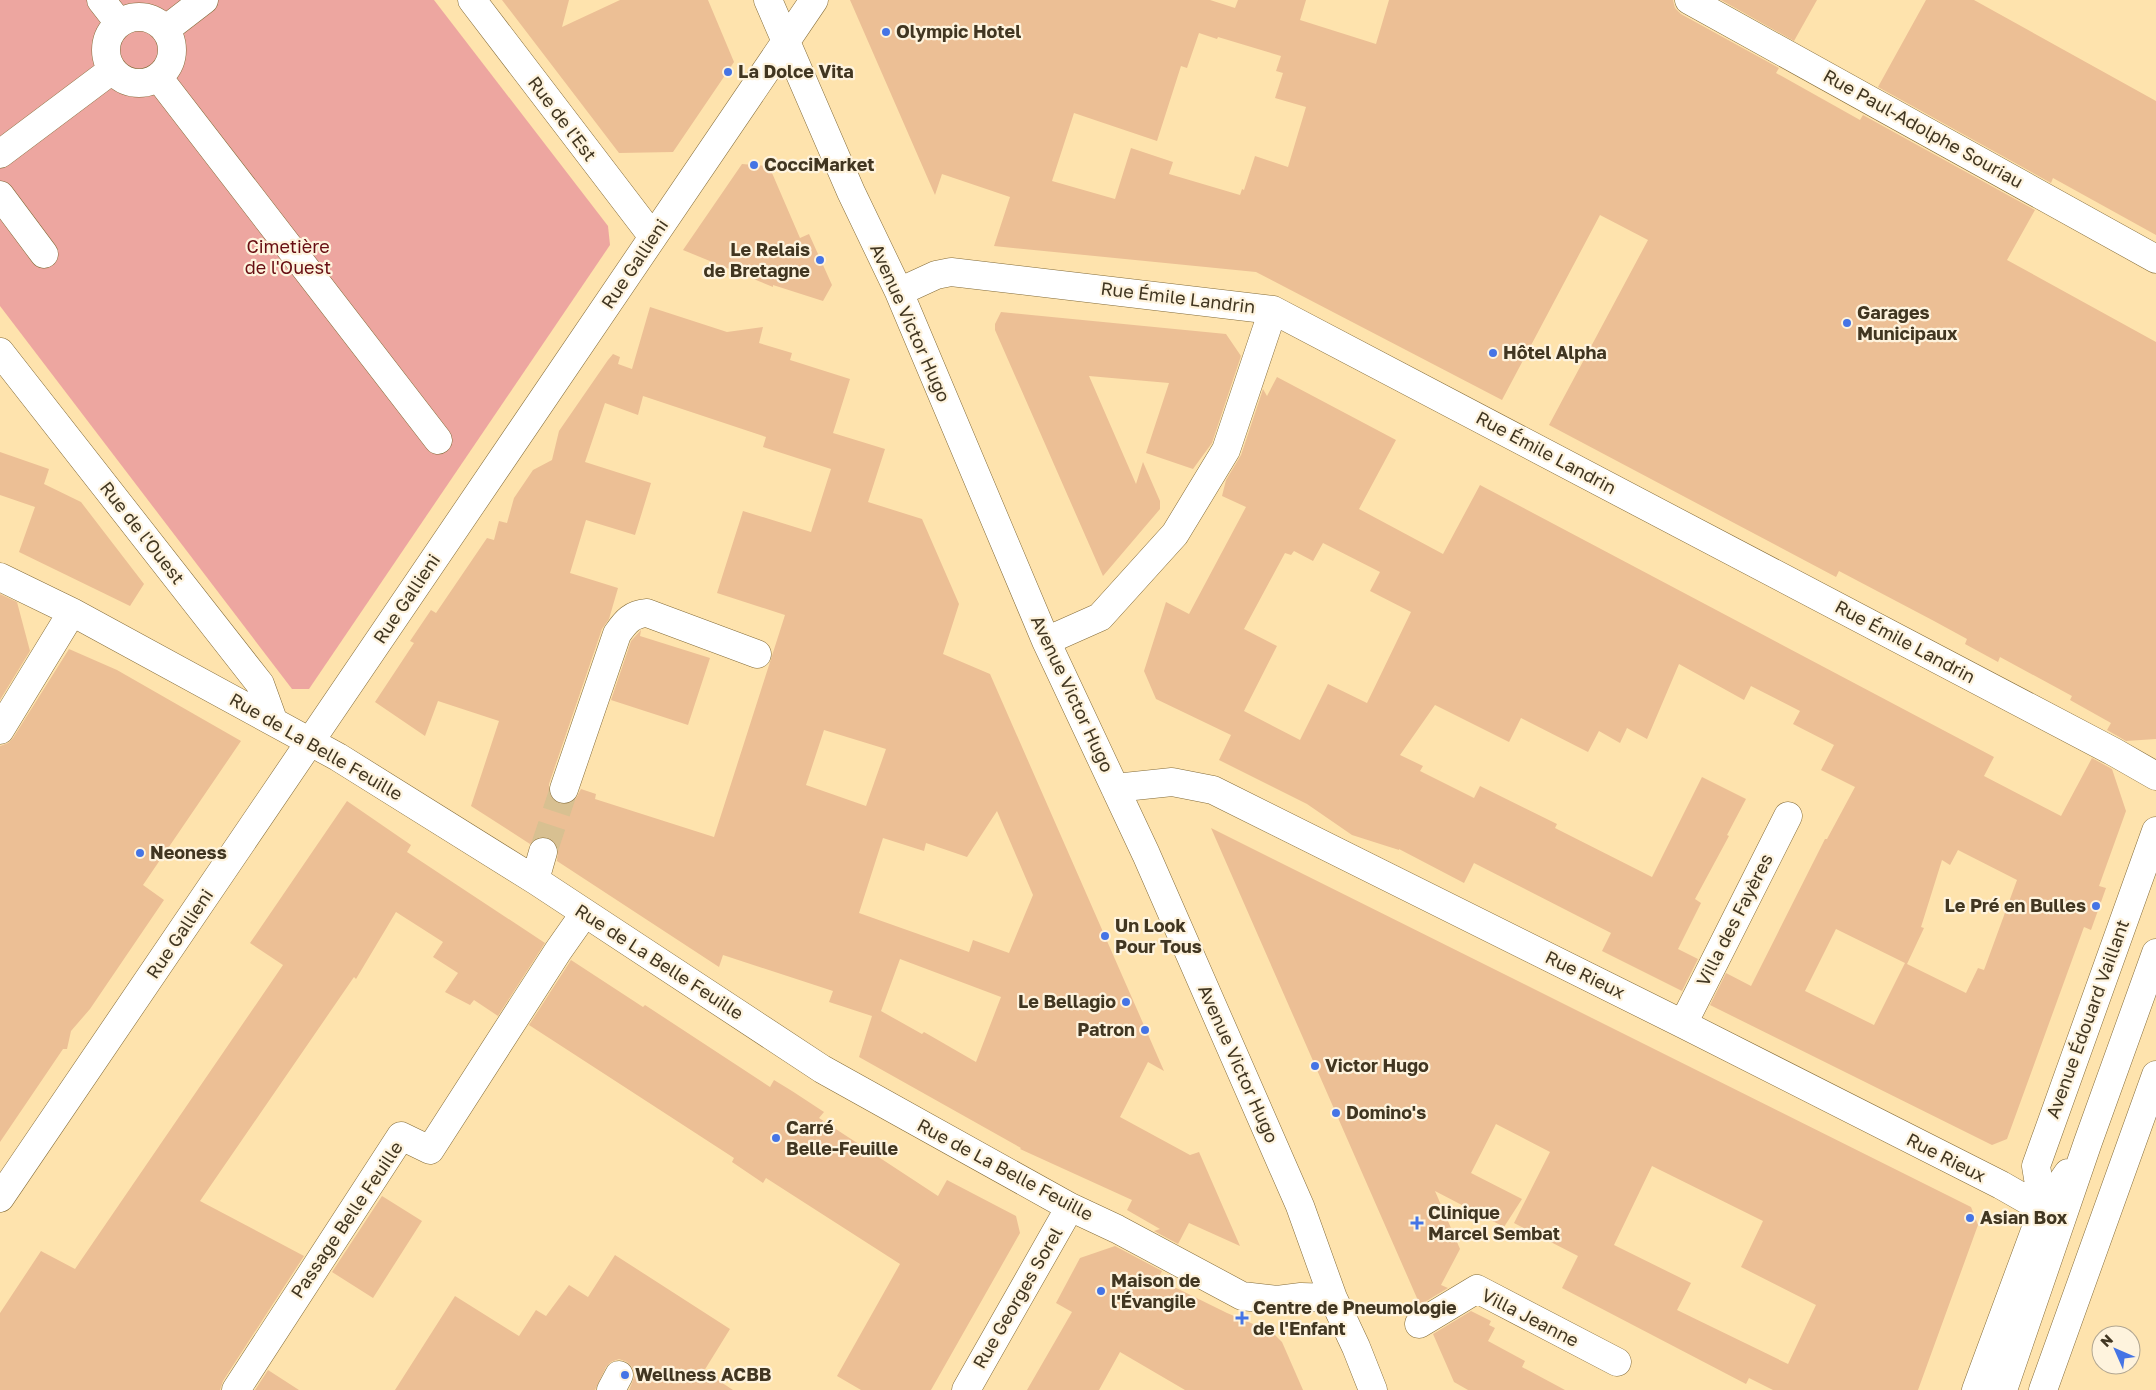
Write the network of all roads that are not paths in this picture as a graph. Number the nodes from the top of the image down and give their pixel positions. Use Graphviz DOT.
graph roads {
  1 [pos="102,0"];
  2 [pos="204,0"];
  3 [pos="472,0"];
  4 [pos="768,0"];
  5 [pos="814,0"];
  6 [pos="1689,0"];
  7 [pos="119,23"];
  8 [pos="165,30"];
  9 [pos="786,42"];
  10 [pos="112,70"];
  11 [pos="158,77"];
  12 [pos="0,154"];
  13 [pos="0,195"];
  14 [pos="653,237"];
  15 [pos="44,254"];
  16 [pos="2156,259"];
  17 [pos="899,292"];
  18 [pos="1273,310"];
  19 [pos="0,352"];
  20 [pos="438,440"];
  21 [pos="0,576"];
  22 [pos="65,609"];
  23 [pos="1046,640"];
  24 [pos="757,654"];
  25 [pos="0,700"];
  26 [pos="273,720"];
  27 [pos="0,730"];
  28 [pos="309,743"];
  29 [pos="2156,776"];
  30 [pos="1115,788"];
  31 [pos="564,789"];
  32 [pos="1788,816"];
  33 [pos="2156,831"];
  34 [pos="543,852"];
  35 [pos="535,880"];
  36 [pos="584,914"];
  37 [pos="2156,953"];
  38 [pos="1683,1024"];
  39 [pos="2156,1075"];
  40 [pos="2148,1112"];
  41 [pos="2088,1142"];
  42 [pos="0,1198"];
  43 [pos="1070,1206"];
  44 [pos="2043,1210"];
  45 [pos="1333,1298"];
  46 [pos="1419,1324"];
  47 [pos="1617,1362"];
  48 [pos="236,1390"];
  49 [pos="966,1390"];
  50 [pos="1373,1390"];
  51 [pos="1976,1390"];
  52 [pos="2003,1390"];
  53 [pos="2043,1390"];
  1 -- 7 [label="street"];
  2 -- 8 [label="street"];
  3 -- 14 [label="street, Rue de l'Est"];
  4 -- 9 [label="street, Avenue Victor Hugo"];
  5 -- 9 [label="street, Rue Gallieni"];
  6 -- 16 [label="street, Rue Paul-Adolphe Souriau"];
  7 -- 8 [label="street"];
  7 -- 10 [label="street"];
  8 -- 11 [label="street"];
  9 -- 14 [label="street, Rue Gallieni"];
  9 -- 17 [label="street, Avenue Victor Hugo"];
  10 -- 11 [label="street"];
  10 -- 12 [label="street"];
  11 -- 20 [label="street"];
  13 -- 15 [label="street"];
  14 -- 28 [label="street, Rue Gallieni"];
  17 -- 18 [label="street, Rue Émile Landrin"];
  17 -- 23 [label="street, Avenue Victor Hugo"];
  18 -- 23 [label="street"];
  18 -- 29 [label="street, Rue Émile Landrin"];
  19 -- 26 [label="street, Rue de l'Ouest"];
  21 -- 22 [label="street, Rue de La Belle Feuille"];
  22 -- 25 [label="street"];
  22 -- 26 [label="street, Rue de La Belle Feuille"];
  22 -- 27 [label="street"];
  23 -- 30 [label="street, Avenue Victor Hugo"];
  24 -- 31 [label="street"];
  26 -- 28 [label="street, Rue de La Belle Feuille"];
  28 -- 35 [label="street, Rue de La Belle Feuille"];
  28 -- 42 [label="street, Rue Gallieni"];
  30 -- 38 [label="street, Rue Rieux"];
  30 -- 45 [label="street, Avenue Victor Hugo"];
  32 -- 38 [label="street, Villa des Fayères"];
  33 -- 44 [label="street, Avenue Édouard Vaillant"];
  34 -- 35 [label="street"];
  35 -- 36 [label="street, Rue de La Belle Feuille"];
  36 -- 43 [label="street, Rue de La Belle Feuille"];
  36 -- 48 [label="street, Passage Belle Feuille"];
  37 -- 41 [label="street, Avenue Édouard Vaillant"];
  38 -- 44 [label="street, Rue Rieux"];
  39 -- 40 [label="street"];
  40 -- 53 [label="street"];
  41 -- 44 [label="street, Avenue Édouard Vaillant"];
  41 -- 52 [label="street, Avenue Édouard Vaillant"];
  43 -- 45 [label="street, Rue de La Belle Feuille"];
  43 -- 49 [label="street, Rue Georges Sorel"];
  44 -- 51 [label="street, Avenue Édouard Vaillant"];
  45 -- 50 [label="street, Avenue Victor Hugo"];
  46 -- 47 [label="street, Villa Jeanne"];
}
